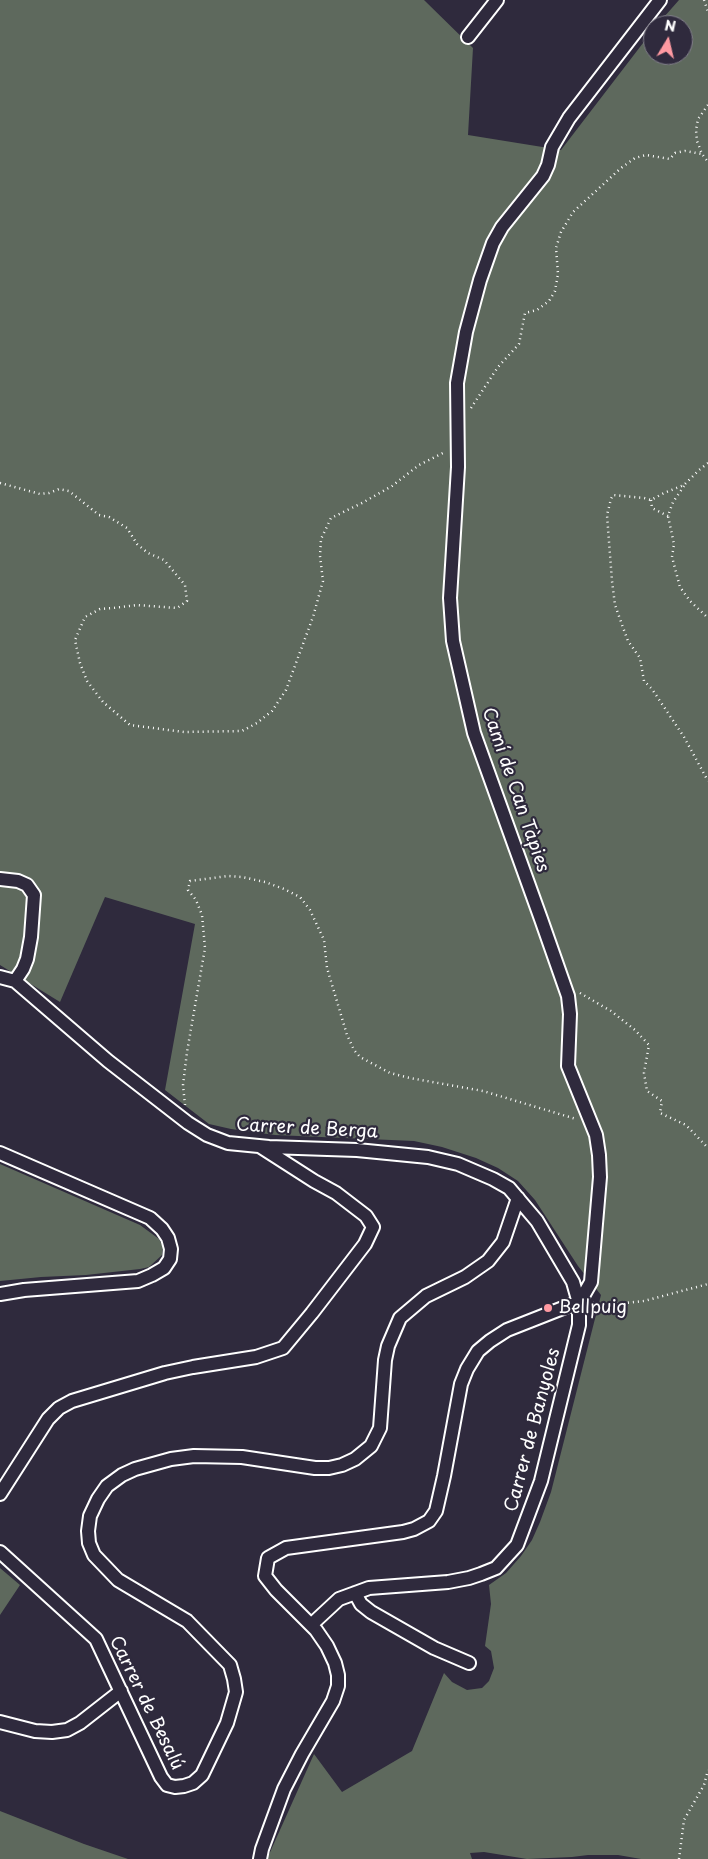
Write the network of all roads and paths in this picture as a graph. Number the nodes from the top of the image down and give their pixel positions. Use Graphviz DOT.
graph roads {
  1 [pos="497,0"];
  2 [pos="660,0"];
  3 [pos="704,0"];
  4 [pos="708,12"];
  5 [pos="468,37"];
  6 [pos="708,104"];
  7 [pos="702,154"];
  8 [pos="708,162"];
  9 [pos="471,408"];
  10 [pos="458,447"];
  11 [pos="708,463"];
  12 [pos="0,483"];
  13 [pos="684,485"];
  14 [pos="651,500"];
  15 [pos="668,516"];
  16 [pos="708,618"];
  17 [pos="708,781"];
  18 [pos="0,878"];
  19 [pos="0,977"];
  20 [pos="15,981"];
  21 [pos="565,987"];
  22 [pos="188,1123"];
  23 [pos="592,1124"];
  24 [pos="260,1146"];
  25 [pos="708,1148"];
  26 [pos="0,1153"];
  27 [pos="518,1198"];
  28 [pos="708,1284"];
  29 [pos="0,1294"];
  30 [pos="579,1303"];
  31 [pos="0,1494"];
  32 [pos="0,1552"];
  33 [pos="355,1593"];
  34 [pos="311,1625"];
  35 [pos="469,1663"];
  36 [pos="121,1691"];
  37 [pos="0,1722"];
  38 [pos="708,1770"];
  39 [pos="260,1859"];
  40 [pos="679,1859"];
  1 -- 5 [label="street"];
  2 -- 10 [label="street, Camí de Can Tàpies"];
  3 -- 4 [label="path"];
  6 -- 7 [label="path"];
  7 -- 8 [label="path"];
  7 -- 9 [label="path"];
  10 -- 12 [label="path"];
  10 -- 21 [label="street, Camí de Can Tàpies"];
  11 -- 13 [label="path"];
  13 -- 14 [label="path"];
  13 -- 15 [label="path"];
  14 -- 15 [label="path"];
  14 -- 17 [label="path"];
  15 -- 16 [label="path"];
  18 -- 20 [label="street"];
  19 -- 20 [label="street"];
  20 -- 22 [label="street, Carrer de Berga"];
  21 -- 23 [label="street, Camí de Can Tàpies"];
  21 -- 25 [label="path"];
  22 -- 23 [label="path"];
  22 -- 24 [label="street, Carrer de Berga"];
  23 -- 30 [label="street, Camí de Can Tàpies"];
  24 -- 27 [label="street, Carrer de Berga"];
  24 -- 31 [label="street"];
  26 -- 29 [label="street"];
  27 -- 30 [label="street, Carrer de Berga"];
  27 -- 36 [label="street, Carrer de Besalú"];
  28 -- 30 [label="path"];
  30 -- 33 [label="street, Carrer de Banyoles"];
  30 -- 34 [label="street"];
  32 -- 36 [label="street, Carrer de Besalú"];
  33 -- 34 [label="street, Carrer de Banyoles"];
  33 -- 35 [label="street"];
  34 -- 39 [label="street"];
  36 -- 37 [label="street"];
  38 -- 40 [label="path"];
}
